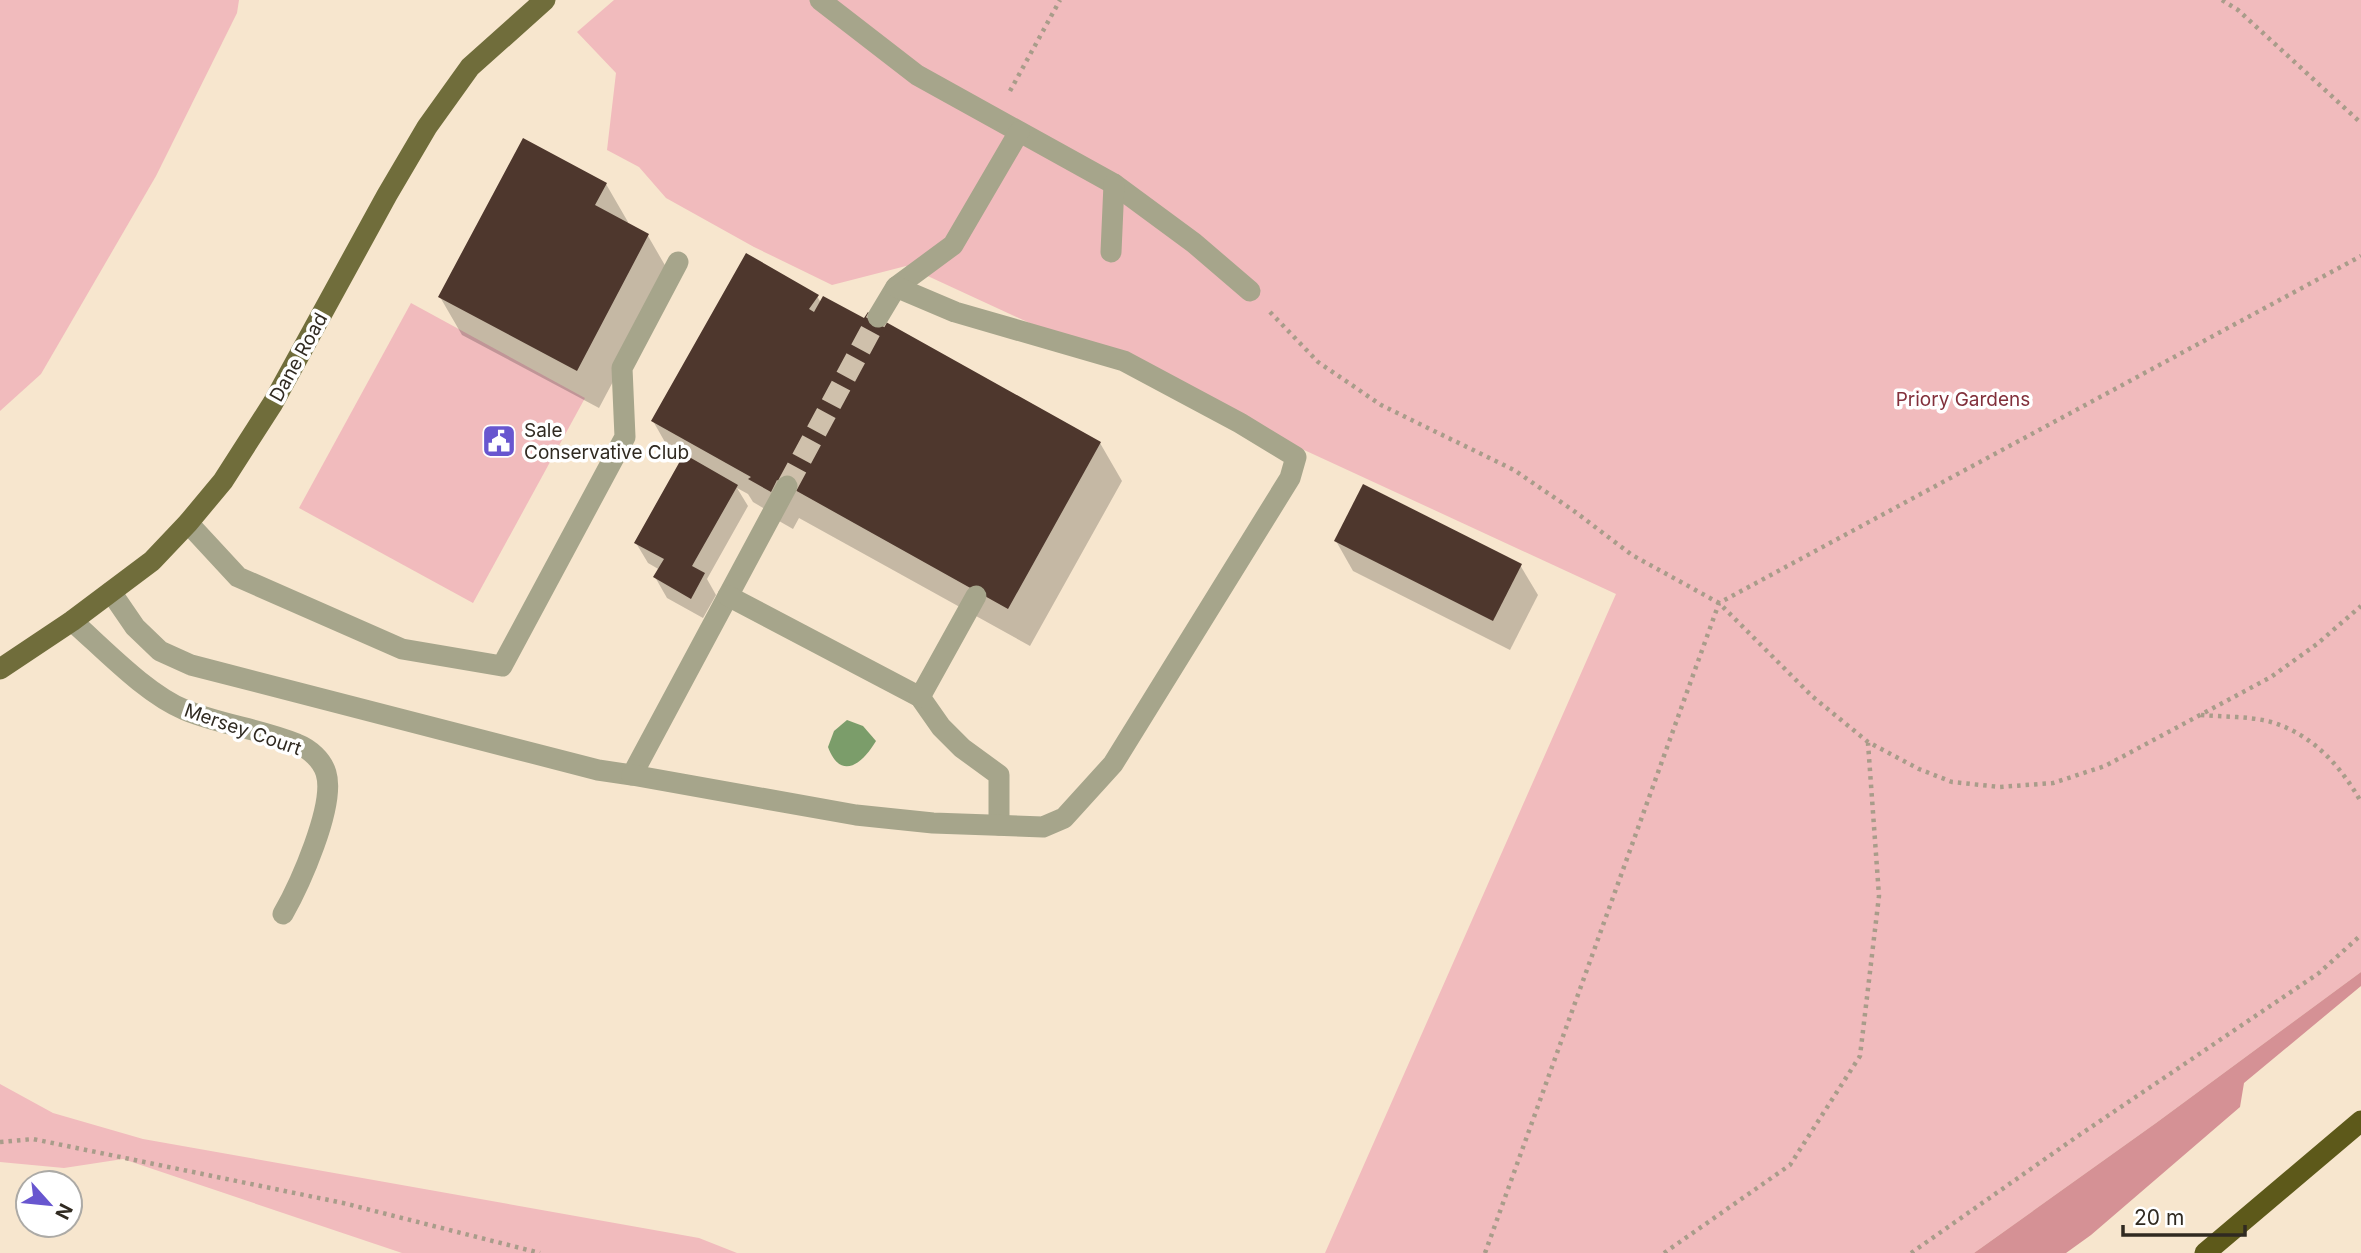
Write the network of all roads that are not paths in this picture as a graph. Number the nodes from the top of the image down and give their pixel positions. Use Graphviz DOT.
graph roads {
  1 [pos="545,0"];
  2 [pos="820,0"];
  3 [pos="1019,132"];
  4 [pos="1114,184"];
  5 [pos="1111,252"];
  6 [pos="678,262"];
  7 [pos="896,287"];
  8 [pos="1250,291"];
  9 [pos="878,317"];
  10 [pos="787,486"];
  11 [pos="188,523"];
  12 [pos="111,592"];
  13 [pos="728,596"];
  14 [pos="976,596"];
  15 [pos="72,621"];
  16 [pos="0,669"];
  17 [pos="920,697"];
  18 [pos="632,775"];
  19 [pos="999,825"];
  20 [pos="283,914"];
  21 [pos="2361,1121"];
  22 [pos="2205,1253"];
  1 -- 11 [label="main road, Dane Road"];
  2 -- 3 [label="lane"];
  3 -- 4 [label="lane"];
  3 -- 7 [label="lane"];
  4 -- 5 [label="lane"];
  4 -- 8 [label="lane"];
  6 -- 11 [label="lane"];
  7 -- 9 [label="lane"];
  7 -- 19 [label="lane"];
  10 -- 13 [label="lane"];
  11 -- 12 [label="main road, Dane Road"];
  12 -- 15 [label="main road, Dane Road"];
  12 -- 18 [label="lane"];
  13 -- 17 [label="lane"];
  13 -- 18 [label="lane"];
  14 -- 17 [label="lane"];
  15 -- 16 [label="main road, Dane Road"];
  15 -- 20 [label="lane, Mersey Court"];
  17 -- 19 [label="lane"];
  18 -- 19 [label="lane"];
  21 -- 22 [label="highway"];
}
